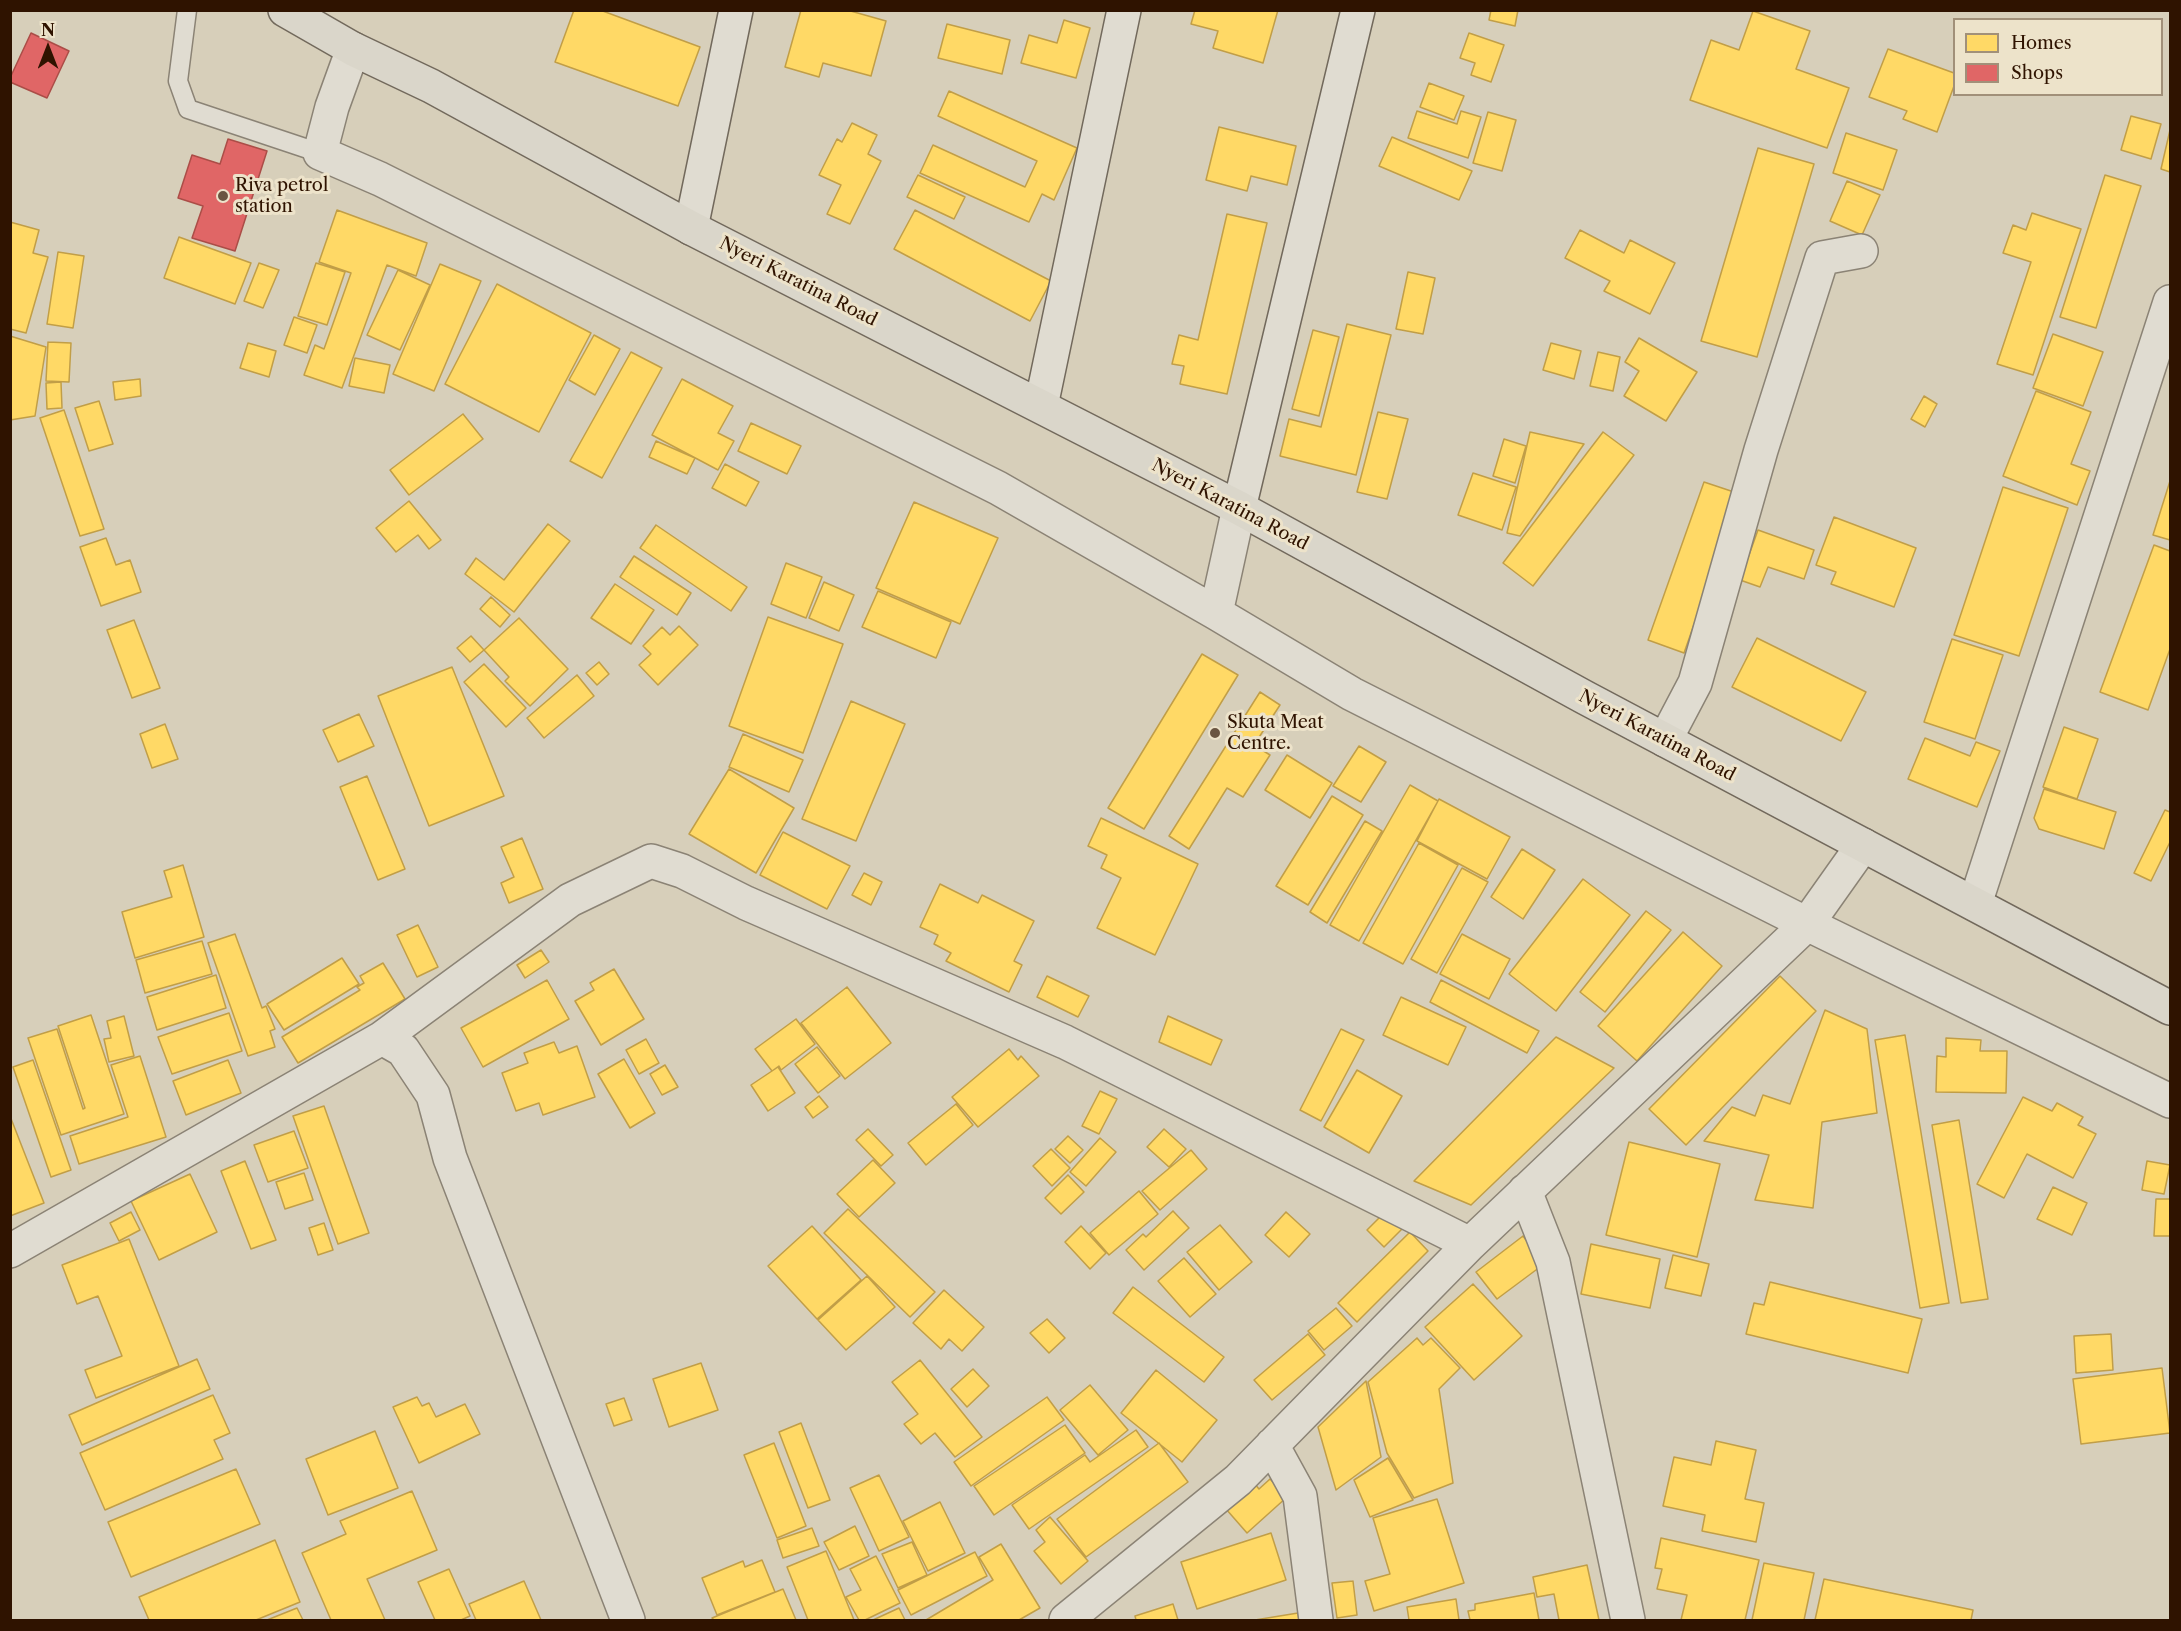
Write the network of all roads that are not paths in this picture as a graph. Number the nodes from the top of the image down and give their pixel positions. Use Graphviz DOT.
graph roads {
  1 [pos="187,10"];
  2 [pos="285,10"];
  3 [pos="736,10"];
  4 [pos="1124,10"];
  5 [pos="1358,10"];
  6 [pos="353,49"];
  7 [pos="320,153"];
  8 [pos="691,228"];
  9 [pos="1861,251"];
  10 [pos="2170,302"];
  11 [pos="1041,406"];
  12 [pos="1239,508"];
  13 [pos="1216,613"];
  14 [pos="1665,740"];
  15 [pos="1863,845"];
  16 [pos="1975,904"];
  17 [pos="1807,924"];
  18 [pos="2170,1008"];
  19 [pos="382,1038"];
  20 [pos="2170,1101"];
  21 [pos="1525,1191"];
  22 [pos="1470,1244"];
  23 [pos="10,1251"];
  24 [pos="1272,1445"];
  25 [pos="628,1620"];
  26 [pos="1066,1620"];
  27 [pos="1316,1620"];
  28 [pos="1628,1620"];
  1 -- 7 [label="lane"];
  2 -- 6 [label="highway, Nyeri Karatina Road"];
  3 -- 8 [label="street"];
  4 -- 11 [label="street"];
  5 -- 12 [label="street"];
  6 -- 7 [label="street"];
  6 -- 8 [label="highway, Nyeri Karatina Road"];
  7 -- 13 [label="street"];
  8 -- 11 [label="highway, Nyeri Karatina Road"];
  9 -- 14 [label="street"];
  10 -- 16 [label="street"];
  11 -- 12 [label="highway, Nyeri Karatina Road"];
  12 -- 13 [label="street"];
  12 -- 14 [label="highway, Nyeri Karatina Road"];
  13 -- 17 [label="street"];
  14 -- 15 [label="highway, Nyeri Karatina Road"];
  15 -- 16 [label="highway, Nyeri Karatina Road"];
  15 -- 17 [label="street"];
  16 -- 18 [label="highway, Nyeri Karatina Road"];
  17 -- 20 [label="street"];
  17 -- 21 [label="street"];
  19 -- 22 [label="street"];
  19 -- 23 [label="street"];
  19 -- 25 [label="street"];
  21 -- 22 [label="street"];
  21 -- 28 [label="street"];
  22 -- 24 [label="street"];
  24 -- 26 [label="street"];
  24 -- 27 [label="street"];
}
